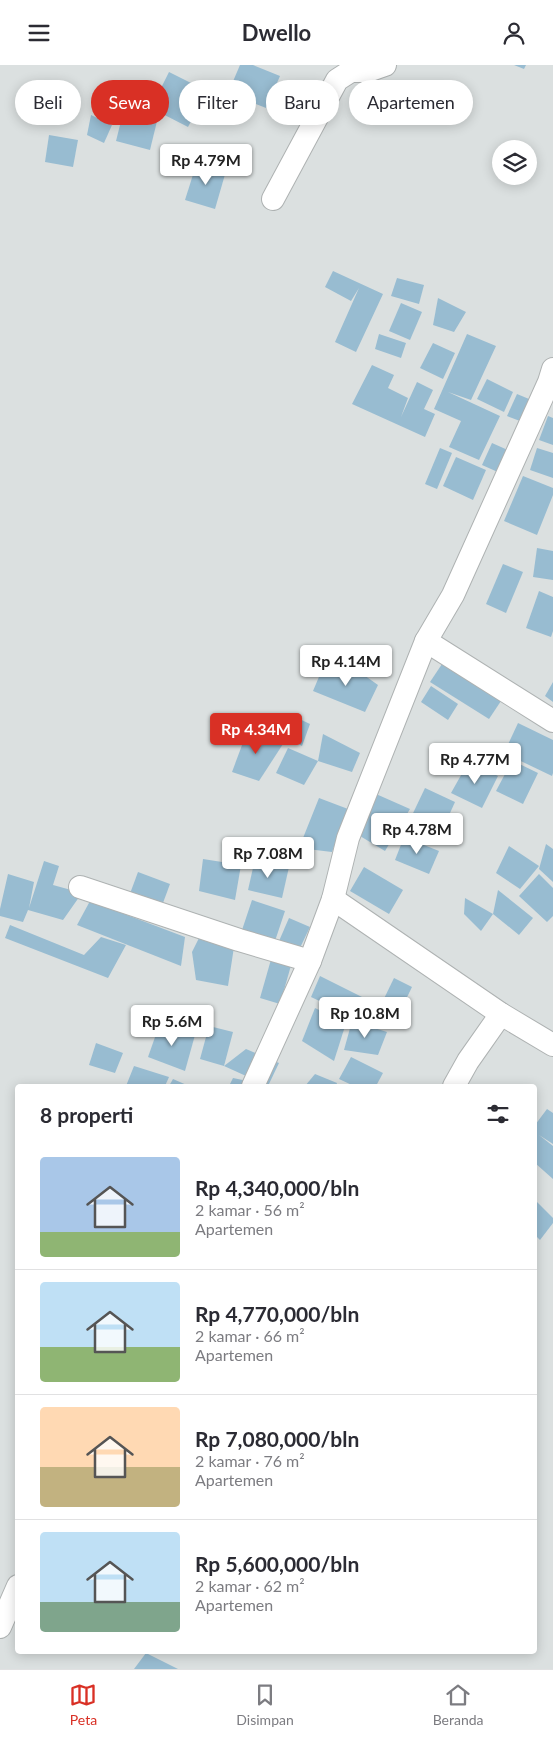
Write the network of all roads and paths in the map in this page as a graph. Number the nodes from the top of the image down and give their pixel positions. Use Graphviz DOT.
graph roads {
  1 [pos="385,65"];
  2 [pos="273,199"];
  3 [pos="553,369"];
  4 [pos="426,641"];
  5 [pos="553,721"];
  6 [pos="80,887"];
  7 [pos="333,899"];
  8 [pos="310,961"];
  9 [pos="500,1014"];
  10 [pos="553,1045"];
  11 [pos="253,1084"];
  12 [pos="455,1084"];
  13 [pos="15,1593"];
  14 [pos="0,1627"];
  1 -- 2 [label="street"];
  3 -- 4 [label="street"];
  4 -- 5 [label="street"];
  4 -- 7 [label="street"];
  6 -- 8 [label="street"];
  7 -- 8 [label="street"];
  7 -- 9 [label="street"];
  8 -- 11 [label="street"];
  9 -- 10 [label="street"];
  9 -- 12 [label="street"];
  13 -- 14 [label="street"];
}
